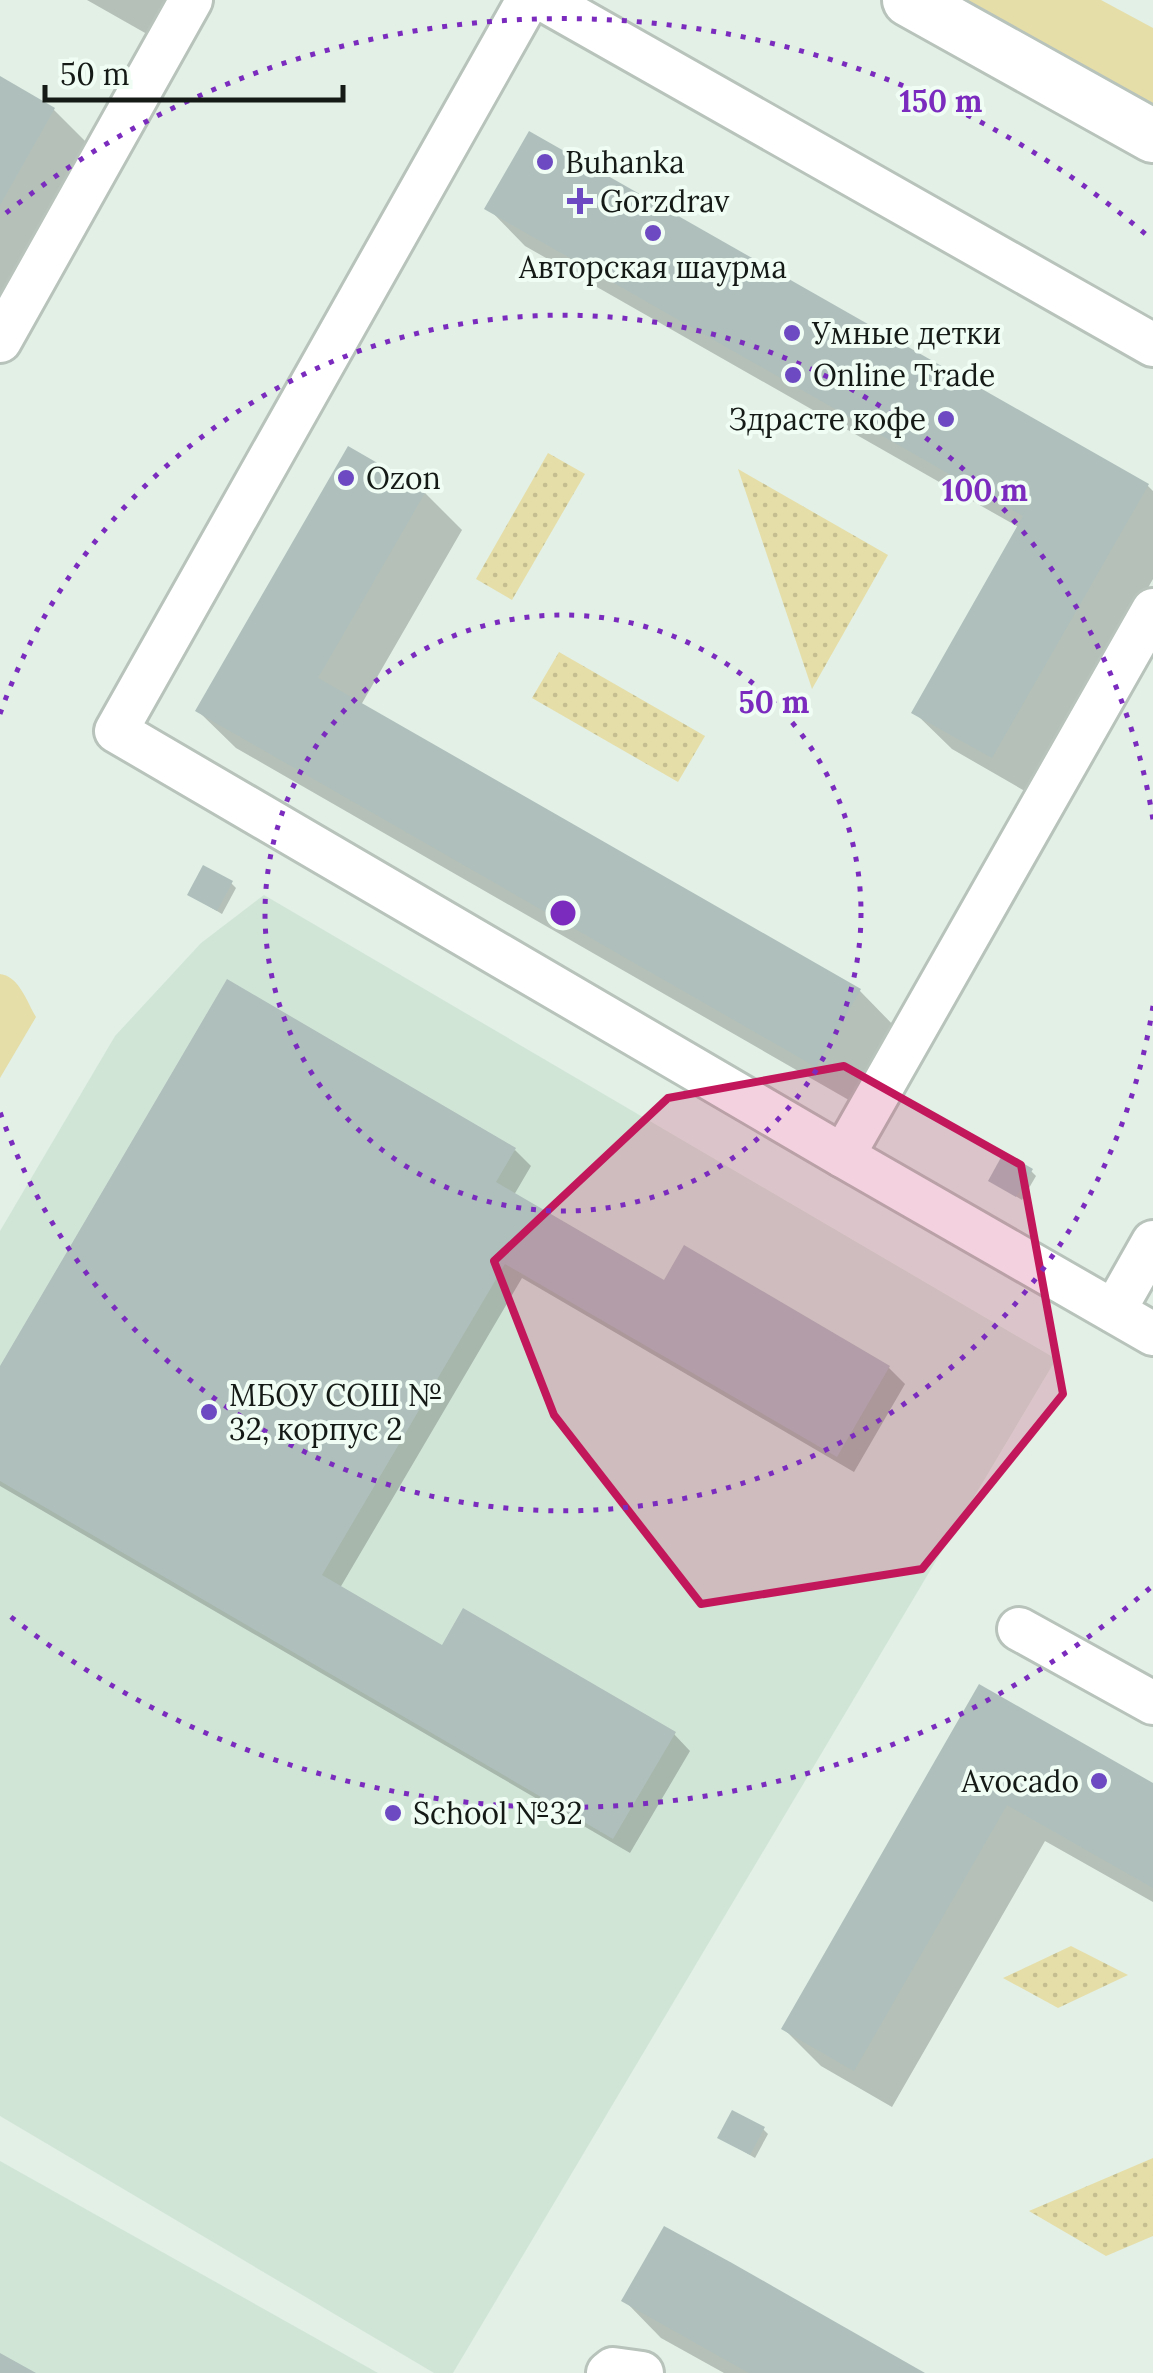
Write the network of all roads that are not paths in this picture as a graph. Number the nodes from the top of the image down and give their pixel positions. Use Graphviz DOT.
graph roads {
  1 [pos="191,0"];
  2 [pos="528,0"];
  3 [pos="544,0"];
  4 [pos="909,0"];
  5 [pos="1153,136"];
  6 [pos="0,340"];
  7 [pos="1153,345"];
  8 [pos="1153,610"];
  9 [pos="843,1156"];
  10 [pos="1153,1242"];
  11 [pos="1114,1311"];
  12 [pos="1153,1334"];
  13 [pos="1019,1629"];
  14 [pos="1153,1702"];
  15 [pos="608,2373"];
  16 [pos="642,2373"];
  1 -- 6 [label="lane"];
  2 -- 9 [label="lane"];
  3 -- 7 [label="lane"];
  4 -- 5 [label="main road"];
  8 -- 9 [label="lane"];
  9 -- 11 [label="lane"];
  10 -- 11 [label="lane"];
  11 -- 12 [label="lane"];
  13 -- 14 [label="lane"];
  15 -- 16 [label="lane"];
}
